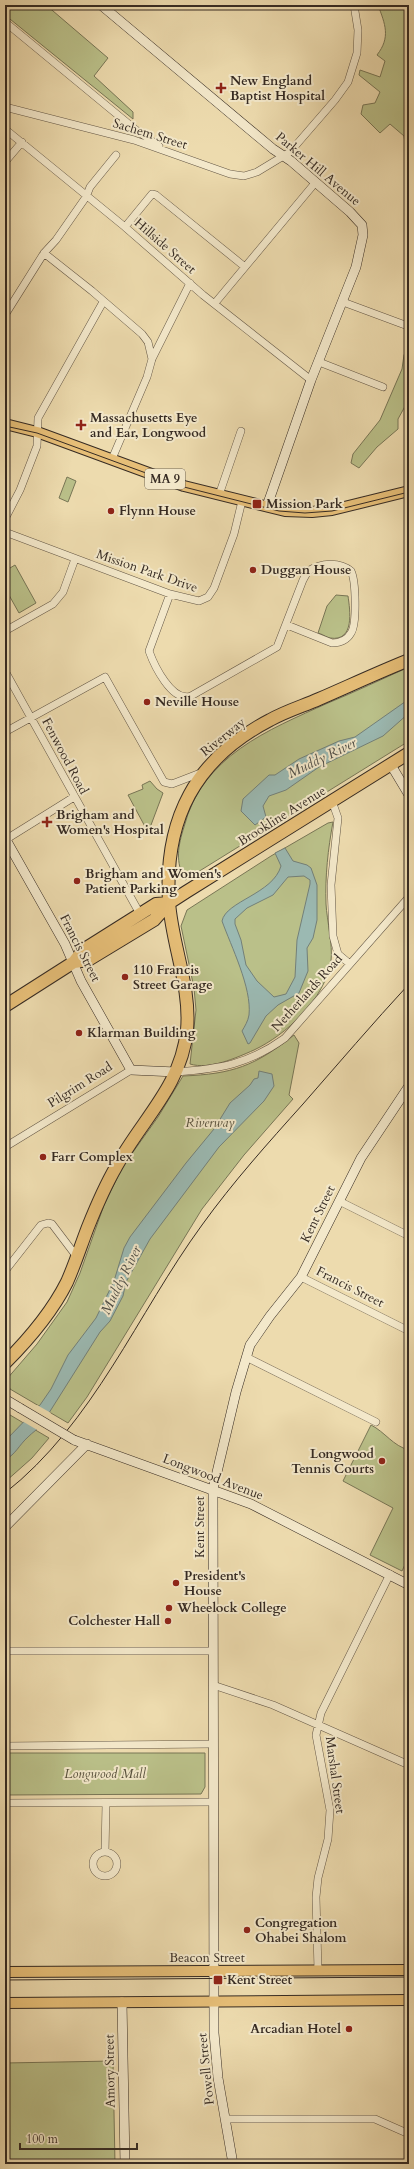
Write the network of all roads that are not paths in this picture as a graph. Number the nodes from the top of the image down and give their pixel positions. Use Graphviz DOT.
graph roads {
  1 [pos="101,5"];
  2 [pos="354,5"];
  3 [pos="5,22"];
  4 [pos="5,107"];
  5 [pos="5,129"];
  6 [pos="22,142"];
  7 [pos="165,150"];
  8 [pos="116,155"];
  9 [pos="283,156"];
  10 [pos="5,162"];
  11 [pos="315,182"];
  12 [pos="86,197"];
  13 [pos="125,227"];
  14 [pos="44,253"];
  15 [pos="245,267"];
  16 [pos="190,283"];
  17 [pos="103,302"];
  18 [pos="343,302"];
  19 [pos="215,303"];
  20 [pos="5,315"];
  21 [pos="405,325"];
  22 [pos="152,359"];
  23 [pos="319,362"];
  24 [pos="311,380"];
  25 [pos="383,387"];
  26 [pos="5,424"];
  27 [pos="241,431"];
  28 [pos="37,432"];
  29 [pos="112,459"];
  30 [pos="409,491"];
  31 [pos="219,495"];
  32 [pos="242,500"];
  33 [pos="267,506"];
  34 [pos="5,519"];
  35 [pos="5,532"];
  36 [pos="75,559"];
  37 [pos="170,594"];
  38 [pos="287,625"];
  39 [pos="5,631"];
  40 [pos="409,651"];
  41 [pos="409,660"];
  42 [pos="5,671"];
  43 [pos="374,674"];
  44 [pos="31,717"];
  45 [pos="5,732"];
  46 [pos="409,753"];
  47 [pos="391,765"];
  48 [pos="204,772"];
  49 [pos="409,795"];
  50 [pos="74,797"];
  51 [pos="332,802"];
  52 [pos="5,839"];
  53 [pos="409,897"];
  54 [pos="169,903"];
  55 [pos="140,914"];
  56 [pos="74,962"];
  57 [pos="350,964"];
  58 [pos="5,1006"];
  59 [pos="131,1070"];
  60 [pos="176,1072"];
  61 [pos="409,1086"];
  62 [pos="5,1147"];
  63 [pos="339,1201"];
  64 [pos="409,1236"];
  65 [pos="77,1257"];
  66 [pos="5,1271"];
  67 [pos="301,1277"];
  68 [pos="409,1331"];
  69 [pos="246,1357"];
  70 [pos="5,1363"];
  71 [pos="5,1399"];
  72 [pos="376,1422"];
  73 [pos="87,1444"];
  74 [pos="213,1489"];
  75 [pos="5,1527"];
  76 [pos="390,1574"];
  77 [pos="409,1585"];
  78 [pos="5,1651"];
  79 [pos="213,1651"];
  80 [pos="213,1685"];
  81 [pos="318,1724"];
  82 [pos="213,1744"];
  83 [pos="5,1746"];
  84 [pos="409,1765"];
  85 [pos="213,1802"];
  86 [pos="5,1803"];
  87 [pos="106,1804"];
  88 [pos="105,1852"];
  89 [pos="318,1970"];
  90 [pos="409,1970"];
  91 [pos="214,1971"];
  92 [pos="5,1972"];
  93 [pos="409,2000"];
  94 [pos="122,2002"];
  95 [pos="214,2002"];
  96 [pos="5,2003"];
  97 [pos="225,2119"];
  98 [pos="409,2134"];
  99 [pos="125,2164"];
  100 [pos="233,2164"];
  1 -- 9 [label="street, Parker Hill Avenue"];
  2 -- 9 [label="street, Sachem Street"];
  3 -- 7 [label="street"];
  4 -- 7 [label="street, Sachem Street"];
  5 -- 6 [label="street, Hillside Street"];
  6 -- 10 [label="street"];
  6 -- 12 [label="street, Hillside Street"];
  7 -- 9 [label="street, Sachem Street"];
  8 -- 12 [label="street"];
  9 -- 11 [label="street, Parker Hill Avenue"];
  11 -- 15 [label="street"];
  11 -- 18 [label="street, Parker Hill Avenue"];
  12 -- 13 [label="street, Hillside Street"];
  12 -- 14 [label="street"];
  13 -- 15 [label="street"];
  13 -- 16 [label="street, Hillside Street"];
  14 -- 17 [label="street"];
  14 -- 20 [label="street"];
  15 -- 19 [label="street"];
  16 -- 19 [label="street, Hillside Street"];
  16 -- 22 [label="street"];
  17 -- 22 [label="street"];
  17 -- 28 [label="street"];
  18 -- 21 [label="street"];
  18 -- 23 [label="street, Parker Hill Avenue"];
  19 -- 24 [label="street, Hillside Street"];
  22 -- 29 [label="street"];
  23 -- 24 [label="street, Parker Hill Avenue"];
  23 -- 25 [label="street"];
  24 -- 33 [label="street, Parker Hill Avenue"];
  26 -- 28 [label="main road, MA 9"];
  27 -- 31 [label="street"];
  28 -- 29 [label="main road, MA 9"];
  28 -- 34 [label="street"];
  29 -- 31 [label="main road, MA 9"];
  30 -- 33 [label="main road, MA 9"];
  31 -- 32 [label="main road, MA 9"];
  32 -- 33 [label="main road, MA 9"];
  32 -- 37 [label="street, Mission Park Drive"];
  35 -- 36 [label="street, Mission Park Drive"];
  36 -- 37 [label="street, Mission Park Drive"];
  36 -- 39 [label="street"];
  37 -- 38 [label="street"];
  38 -- 38 [label="street"];
  40 -- 43 [label="highway, Riverway"];
  41 -- 43 [label="highway, Riverway"];
  42 -- 44 [label="street, Fenwood Road"];
  43 -- 48 [label="highway, Riverway"];
  44 -- 45 [label="street"];
  44 -- 48 [label="street"];
  44 -- 50 [label="street, Fenwood Road"];
  46 -- 47 [label="highway, Brookline Avenue"];
  47 -- 49 [label="street"];
  47 -- 51 [label="highway, Brookline Avenue"];
  48 -- 54 [label="highway, Riverway"];
  50 -- 52 [label="street"];
  50 -- 55 [label="street, Fenwood Road"];
  51 -- 54 [label="highway, Brookline Avenue"];
  51 -- 57 [label="street"];
  52 -- 56 [label="street, Francis Street"];
  53 -- 57 [label="street, Netherlands Road"];
  54 -- 55 [label="highway, Brookline Avenue"];
  54 -- 56 [label="highway, Brookline Avenue"];
  54 -- 60 [label="highway, Riverway"];
  55 -- 56 [label="highway, Brookline Avenue"];
  56 -- 58 [label="highway, Brookline Avenue"];
  56 -- 59 [label="street, Francis Street"];
  57 -- 60 [label="street, Netherlands Road"];
  59 -- 60 [label="street, Pilgrim Road"];
  59 -- 62 [label="street, Pilgrim Road"];
  60 -- 65 [label="highway, Riverway"];
  61 -- 63 [label="street, Kent Street"];
  63 -- 64 [label="street"];
  63 -- 67 [label="street, Kent Street"];
  65 -- 66 [label="street"];
  65 -- 70 [label="highway, Riverway"];
  67 -- 68 [label="street, Francis Street"];
  67 -- 69 [label="street, Kent Street"];
  69 -- 72 [label="street"];
  69 -- 74 [label="street, Kent Street"];
  71 -- 73 [label="street, Longwood Avenue, bridge"];
  73 -- 74 [label="street, Longwood Avenue"];
  73 -- 75 [label="street"];
  74 -- 76 [label="street, Longwood Avenue"];
  74 -- 79 [label="street, Kent Street"];
  76 -- 77 [label="street, Longwood Avenue"];
  76 -- 81 [label="street, Marshal Street"];
  78 -- 79 [label="street"];
  79 -- 80 [label="street, Kent Street"];
  80 -- 81 [label="street"];
  80 -- 82 [label="street, Kent Street"];
  81 -- 84 [label="street"];
  81 -- 89 [label="street, Marshal Street"];
  82 -- 83 [label="street"];
  82 -- 85 [label="street, Kent Street"];
  85 -- 87 [label="street"];
  85 -- 91 [label="street, Kent Street"];
  86 -- 87 [label="street"];
  87 -- 88 [label="street"];
  89 -- 90 [label="main road, Beacon Street"];
  89 -- 91 [label="main road, Beacon Street"];
  91 -- 92 [label="main road, Beacon Street"];
  91 -- 95 [label="street, Powell Street"];
  93 -- 95 [label="main road"];
  94 -- 95 [label="main road"];
  94 -- 96 [label="main road"];
  94 -- 99 [label="street, Amory Street"];
  95 -- 97 [label="street, Powell Street"];
  97 -- 98 [label="street"];
  97 -- 100 [label="street, Powell Street"];
}
